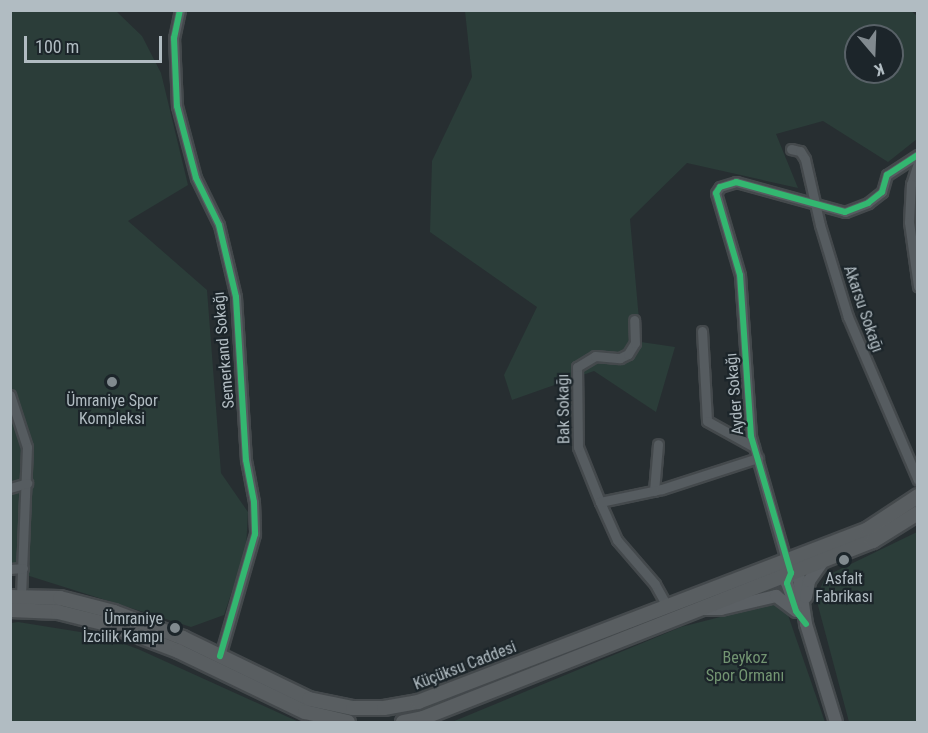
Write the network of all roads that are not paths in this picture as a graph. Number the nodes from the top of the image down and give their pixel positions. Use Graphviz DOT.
graph roads {
  1 [pos="180,10"];
  2 [pos="791,149"];
  3 [pos="918,155"];
  4 [pos="918,163"];
  5 [pos="816,206"];
  6 [pos="918,286"];
  7 [pos="634,320"];
  8 [pos="702,331"];
  9 [pos="11,396"];
  10 [pos="658,444"];
  11 [pos="754,447"];
  12 [pos="758,458"];
  13 [pos="918,480"];
  14 [pos="27,483"];
  15 [pos="10,488"];
  16 [pos="654,491"];
  17 [pos="918,496"];
  18 [pos="600,502"];
  19 [pos="918,513"];
  20 [pos="823,561"];
  21 [pos="788,567"];
  22 [pos="22,568"];
  23 [pos="10,569"];
  24 [pos="16,604"];
  25 [pos="667,606"];
  26 [pos="699,609"];
  27 [pos="801,609"];
  28 [pos="617,633"];
  29 [pos="217,662"];
  30 [pos="288,697"];
  31 [pos="348,723"];
  32 [pos="403,723"];
  33 [pos="836,723"];
  1 -- 29 [label="street, Semerkand Sokağı"];
  2 -- 5 [label="street, Akarsu Sokağı"];
  3 -- 5 [label="street"];
  4 -- 6 [label="street"];
  5 -- 11 [label="street, Ayder Sokağı"];
  5 -- 13 [label="street, Akarsu Sokağı"];
  7 -- 18 [label="street, Bak Sokağı"];
  8 -- 11 [label="street"];
  9 -- 14 [label="street"];
  10 -- 16 [label="street"];
  11 -- 12 [label="street, Ayder Sokağı"];
  12 -- 16 [label="street"];
  12 -- 21 [label="street, Ayder Sokağı"];
  14 -- 15 [label="street"];
  14 -- 22 [label="street"];
  16 -- 18 [label="street"];
  17 -- 21 [label="main road"];
  18 -- 25 [label="street"];
  19 -- 20 [label="main road, Küçüksu Caddesi"];
  20 -- 21 [label="main road, Küçüksu Caddesi"];
  20 -- 27 [label="street"];
  21 -- 25 [label="main road, Küçüksu Caddesi"];
  21 -- 26 [label="main road, Küçüksu Caddesi"];
  21 -- 27 [label="street"];
  22 -- 23 [label="street"];
  22 -- 24 [label="street"];
  24 -- 29 [label="main road, Küçüksu Caddesi"];
  25 -- 28 [label="main road, Küçüksu Caddesi"];
  26 -- 27 [label="street"];
  26 -- 28 [label="main road, Küçüksu Caddesi"];
  27 -- 33 [label="street"];
  28 -- 30 [label="main road, Küçüksu Caddesi"];
  28 -- 32 [label="main road, Küçüksu Caddesi"];
  29 -- 30 [label="main road, Küçüksu Caddesi"];
  30 -- 31 [label="main road, Küçüksu Caddesi"];
}
